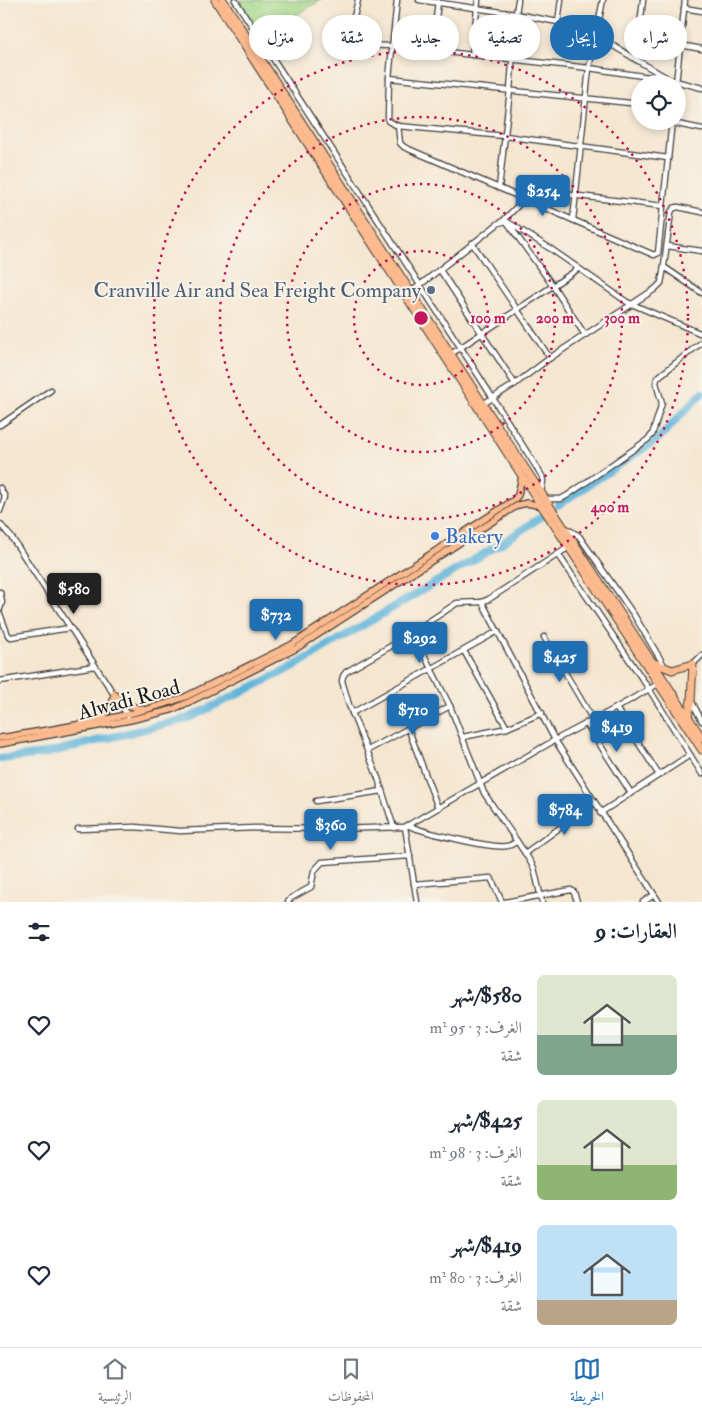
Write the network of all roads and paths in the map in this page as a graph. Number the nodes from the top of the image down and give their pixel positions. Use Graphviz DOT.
graph roads {
  1 [pos="215,0"];
  2 [pos="223,0"];
  3 [pos="235,0"];
  4 [pos="358,0"];
  5 [pos="397,0"];
  6 [pos="419,0"];
  7 [pos="478,0"];
  8 [pos="518,0"];
  9 [pos="561,0"];
  10 [pos="603,0"];
  11 [pos="643,0"];
  12 [pos="685,0"];
  13 [pos="438,1"];
  14 [pos="684,8"];
  15 [pos="476,9"];
  16 [pos="702,11"];
  17 [pos="516,14"];
  18 [pos="395,15"];
  19 [pos="436,15"];
  20 [pos="475,15"];
  21 [pos="559,15"];
  22 [pos="600,15"];
  23 [pos="641,15"];
  24 [pos="683,15"];
  25 [pos="550,20"];
  26 [pos="392,46"];
  27 [pos="687,46"];
  28 [pos="702,49"];
  29 [pos="513,60"];
  30 [pos="522,60"];
  31 [pos="592,60"];
  32 [pos="636,60"];
  33 [pos="678,60"];
  34 [pos="590,68"];
  35 [pos="633,75"];
  36 [pos="661,75"];
  37 [pos="677,75"];
  38 [pos="389,78"];
  39 [pos="686,84"];
  40 [pos="702,88"];
  41 [pos="510,90"];
  42 [pos="586,98"];
  43 [pos="631,103"];
  44 [pos="686,125"];
  45 [pos="398,126"];
  46 [pos="702,129"];
  47 [pos="671,130"];
  48 [pos="505,136"];
  49 [pos="580,147"];
  50 [pos="668,158"];
  51 [pos="346,173"];
  52 [pos="338,178"];
  53 [pos="499,188"];
  54 [pos="575,196"];
  55 [pos="525,198"];
  56 [pos="663,206"];
  57 [pos="702,212"];
  58 [pos="573,220"];
  59 [pos="505,221"];
  60 [pos="472,243"];
  61 [pos="667,246"];
  62 [pos="702,251"];
  63 [pos="664,267"];
  64 [pos="578,269"];
  65 [pos="440,270"];
  66 [pos="419,285"];
  67 [pos="553,286"];
  68 [pos="411,292"];
  69 [pos="702,293"];
  70 [pos="632,305"];
  71 [pos="519,310"];
  72 [pos="482,334"];
  73 [pos="702,334"];
  74 [pos="585,335"];
  75 [pos="702,342"];
  76 [pos="460,347"];
  77 [pos="450,354"];
  78 [pos="550,358"];
  79 [pos="515,384"];
  80 [pos="51,390"];
  81 [pos="492,398"];
  82 [pos="482,404"];
  83 [pos="0,425"];
  84 [pos="534,464"];
  85 [pos="524,472"];
  86 [pos="0,488"];
  87 [pos="543,499"];
  88 [pos="516,502"];
  89 [pos="0,511"];
  90 [pos="0,524"];
  91 [pos="561,525"];
  92 [pos="569,547"];
  93 [pos="558,554"];
  94 [pos="614,586"];
  95 [pos="0,592"];
  96 [pos="606,592"];
  97 [pos="482,602"];
  98 [pos="0,609"];
  99 [pos="0,614"];
  100 [pos="70,628"];
  101 [pos="498,631"];
  102 [pos="413,633"];
  103 [pos="544,637"];
  104 [pos="306,639"];
  105 [pos="464,651"];
  106 [pos="702,655"];
  107 [pos="651,662"];
  108 [pos="693,664"];
  109 [pos="96,666"];
  110 [pos="666,668"];
  111 [pos="431,669"];
  112 [pos="0,681"];
  113 [pos="658,684"];
  114 [pos="649,689"];
  115 [pos="114,694"];
  116 [pos="691,702"];
  117 [pos="450,706"];
  118 [pos="616,708"];
  119 [pos="150,709"];
  120 [pos="352,713"];
  121 [pos="542,713"];
  122 [pos="129,717"];
  123 [pos="688,718"];
  124 [pos="101,720"];
  125 [pos="592,720"];
  126 [pos="702,721"];
  127 [pos="586,723"];
  128 [pos="408,728"];
  129 [pos="507,728"];
  130 [pos="463,737"];
  131 [pos="0,738"];
  132 [pos="702,738"];
  133 [pos="555,740"];
  134 [pos="0,744"];
  135 [pos="368,750"];
  136 [pos="702,750"];
  137 [pos="690,755"];
  138 [pos="702,774"];
  139 [pos="659,775"];
  140 [pos="480,783"];
  141 [pos="382,791"];
  142 [pos="630,793"];
  143 [pos="316,801"];
  144 [pos="594,803"];
  145 [pos="438,808"];
  146 [pos="600,813"];
  147 [pos="406,826"];
  148 [pos="394,828"];
  149 [pos="78,829"];
  150 [pos="517,841"];
  151 [pos="525,853"];
  152 [pos="410,856"];
  153 [pos="414,884"];
  154 [pos="540,895"];
  155 [pos="654,895"];
  156 [pos="288,902"];
  157 [pos="417,902"];
  158 [pos="504,902"];
  159 [pos="542,902"];
  160 [pos="577,902"];
  161 [pos="643,902"];
  162 [pos="659,902"];
  1 -- 85 [label="highway"];
  2 -- 52 [label="highway"];
  3 -- 51 [label="street"];
  4 -- 26 [label="street"];
  5 -- 18 [label="street"];
  6 -- 13 [label="street"];
  7 -- 15 [label="street"];
  8 -- 17 [label="street"];
  9 -- 21 [label="street"];
  10 -- 22 [label="street"];
  11 -- 23 [label="street"];
  12 -- 14 [label="street"];
  13 -- 15 [label="street"];
  13 -- 19 [label="street"];
  14 -- 16 [label="street"];
  14 -- 24 [label="street"];
  15 -- 17 [label="street"];
  15 -- 20 [label="street"];
  17 -- 25 [label="street"];
  26 -- 38 [label="street"];
  27 -- 28 [label="street"];
  29 -- 41 [label="street"];
  30 -- 34 [label="street"];
  31 -- 34 [label="street"];
  32 -- 36 [label="street"];
  33 -- 37 [label="street"];
  34 -- 35 [label="street"];
  34 -- 42 [label="street"];
  38 -- 41 [label="street"];
  38 -- 45 [label="street"];
  39 -- 40 [label="street"];
  41 -- 42 [label="street"];
  41 -- 48 [label="street"];
  42 -- 43 [label="street"];
  42 -- 49 [label="street"];
  44 -- 46 [label="street"];
  45 -- 48 [label="street"];
  45 -- 53 [label="street"];
  47 -- 50 [label="street"];
  48 -- 49 [label="street"];
  48 -- 53 [label="street"];
  49 -- 50 [label="street"];
  49 -- 54 [label="street"];
  50 -- 56 [label="street"];
  51 -- 52 [label="street"];
  51 -- 66 [label="street"];
  52 -- 68 [label="highway"];
  53 -- 55 [label="street"];
  54 -- 55 [label="street"];
  54 -- 56 [label="street"];
  54 -- 58 [label="street"];
  55 -- 58 [label="street"];
  55 -- 59 [label="street"];
  56 -- 58 [label="street"];
  57 -- 61 [label="street"];
  59 -- 60 [label="street"];
  59 -- 64 [label="street"];
  59 -- 67 [label="street"];
  60 -- 65 [label="street"];
  60 -- 71 [label="street"];
  61 -- 62 [label="street"];
  61 -- 63 [label="street"];
  63 -- 69 [label="street"];
  63 -- 70 [label="street"];
  64 -- 67 [label="street"];
  64 -- 70 [label="street"];
  65 -- 66 [label="street"];
  65 -- 72 [label="street"];
  66 -- 68 [label="street"];
  66 -- 76 [label="street"];
  67 -- 71 [label="street"];
  67 -- 74 [label="street"];
  68 -- 77 [label="highway"];
  70 -- 73 [label="street"];
  70 -- 74 [label="street"];
  71 -- 72 [label="street"];
  71 -- 78 [label="street"];
  72 -- 76 [label="street"];
  72 -- 79 [label="street"];
  74 -- 78 [label="street"];
  75 -- 87 [label="street"];
  76 -- 77 [label="street"];
  76 -- 81 [label="street"];
  77 -- 82 [label="highway"];
  78 -- 79 [label="street"];
  79 -- 81 [label="street"];
  80 -- 83 [label="street"];
  81 -- 82 [label="street"];
  81 -- 84 [label="street"];
  82 -- 85 [label="highway"];
  84 -- 85 [label="street"];
  84 -- 87 [label="street"];
  85 -- 87 [label="highway"];
  85 -- 87 [label="highway"];
  85 -- 88 [label="main road"];
  86 -- 89 [label="street"];
  87 -- 88 [label="main road"];
  87 -- 91 [label="highway"];
  87 -- 92 [label="highway"];
  88 -- 104 [label="main road, Alwadi Road"];
  90 -- 100 [label="street"];
  91 -- 94 [label="street"];
  91 -- 96 [label="highway"];
  92 -- 93 [label="street"];
  92 -- 113 [label="highway"];
  93 -- 97 [label="street"];
  93 -- 114 [label="street"];
  94 -- 96 [label="street"];
  94 -- 110 [label="street"];
  95 -- 98 [label="street"];
  96 -- 107 [label="highway"];
  97 -- 101 [label="street"];
  97 -- 102 [label="street"];
  99 -- 100 [label="street"];
  100 -- 109 [label="street"];
  101 -- 105 [label="street"];
  101 -- 121 [label="street"];
  102 -- 111 [label="street"];
  102 -- 120 [label="street"];
  103 -- 125 [label="street"];
  104 -- 119 [label="main road, Alwadi Road"];
  104 -- 122 [label="main road, Alwadi Road"];
  105 -- 111 [label="street"];
  105 -- 129 [label="street"];
  106 -- 108 [label="street"];
  107 -- 110 [label="highway"];
  107 -- 123 [label="highway"];
  108 -- 110 [label="highway"];
  108 -- 116 [label="highway"];
  109 -- 112 [label="street"];
  109 -- 115 [label="street"];
  111 -- 117 [label="street"];
  111 -- 120 [label="street"];
  113 -- 114 [label="street"];
  113 -- 136 [label="highway"];
  114 -- 118 [label="street"];
  114 -- 137 [label="street"];
  115 -- 119 [label="main road"];
  115 -- 122 [label="street"];
  115 -- 124 [label="main road"];
  116 -- 123 [label="highway"];
  116 -- 126 [label="street"];
  117 -- 128 [label="street"];
  117 -- 130 [label="street"];
  118 -- 125 [label="street"];
  118 -- 139 [label="street"];
  119 -- 122 [label="main road, Alwadi Road"];
  120 -- 135 [label="street"];
  121 -- 129 [label="street"];
  121 -- 133 [label="street"];
  122 -- 124 [label="main road, Alwadi Road"];
  122 -- 134 [label="main road, Alwadi Road"];
  123 -- 132 [label="highway"];
  124 -- 131 [label="main road, Alwadi Road"];
  125 -- 127 [label="street"];
  127 -- 133 [label="street"];
  127 -- 142 [label="street"];
  128 -- 135 [label="street"];
  128 -- 145 [label="street"];
  129 -- 130 [label="street"];
  130 -- 140 [label="street"];
  133 -- 140 [label="street"];
  133 -- 144 [label="street"];
  135 -- 141 [label="street"];
  137 -- 138 [label="street"];
  137 -- 139 [label="street"];
  139 -- 142 [label="street"];
  140 -- 145 [label="street"];
  140 -- 150 [label="street"];
  141 -- 143 [label="street"];
  141 -- 148 [label="street"];
  142 -- 146 [label="street"];
  144 -- 146 [label="street"];
  144 -- 151 [label="street"];
  145 -- 147 [label="street"];
  146 -- 155 [label="street"];
  147 -- 148 [label="street"];
  147 -- 150 [label="street"];
  147 -- 152 [label="street"];
  148 -- 149 [label="street"];
  150 -- 151 [label="street"];
  151 -- 154 [label="street"];
  152 -- 153 [label="street"];
  152 -- 156 [label="street"];
  153 -- 157 [label="street"];
  153 -- 158 [label="street"];
  154 -- 158 [label="street"];
  154 -- 159 [label="street"];
  154 -- 160 [label="street"];
  155 -- 161 [label="street"];
  155 -- 162 [label="street"];
}
